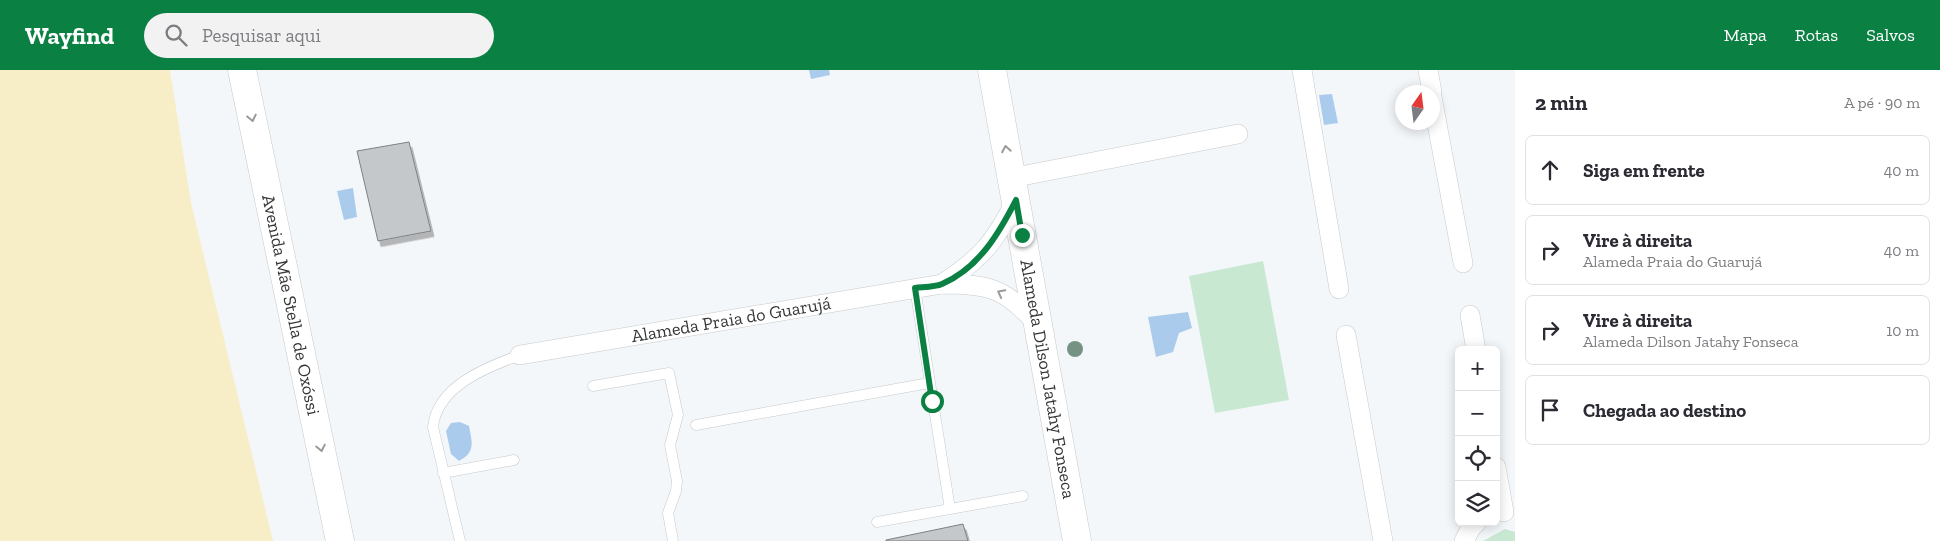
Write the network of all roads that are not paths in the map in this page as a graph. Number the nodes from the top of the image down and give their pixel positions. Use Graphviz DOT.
graph roads {
  1 [pos="242,70"];
  2 [pos="992,70"];
  3 [pos="1302,70"];
  4 [pos="1428,70"];
  5 [pos="1431,85"];
  6 [pos="1438,130"];
  7 [pos="1238,134"];
  8 [pos="1014,189"];
  9 [pos="1463,264"];
  10 [pos="942,284"];
  11 [pos="915,288"];
  12 [pos="1339,289"];
  13 [pos="1470,315"];
  14 [pos="1038,324"];
  15 [pos="1346,335"];
  16 [pos="1475,346"];
  17 [pos="520,355"];
  18 [pos="929,383"];
  19 [pos="593,386"];
  20 [pos="696,425"];
  21 [pos="514,460"];
  22 [pos="443,473"];
  23 [pos="1499,481"];
  24 [pos="1023,496"];
  25 [pos="950,509"];
  26 [pos="1505,514"];
  27 [pos="877,522"];
  28 [pos="1473,526"];
  29 [pos="340,541"];
  30 [pos="460,541"];
  31 [pos="673,541"];
  32 [pos="1077,541"];
  33 [pos="1384,541"];
  34 [pos="1464,541"];
  1 -- 29 [label="main road, Avenida Mãe Stella de Oxóssi, one-way"];
  8 -- 2 [label="main road, Alameda Dilson Jatahy Fonseca, one-way"];
  3 -- 12 [label="street"];
  4 -- 5 [label="street"];
  6 -- 9 [label="street"];
  7 -- 8 [label="street"];
  8 -- 10 [label="street, Alameda Praia do Guarujá"];
  8 -- 14 [label="main road, Alameda Dilson Jatahy Fonseca"];
  10 -- 11 [label="street, Alameda Praia do Guarujá"];
  14 -- 10 [label="street, Alameda Praia do Guarujá, one-way"];
  11 -- 17 [label="street, Alameda Praia do Guarujá"];
  11 -- 18 [label="lane"];
  13 -- 16 [label="street"];
  14 -- 32 [label="main road, Alameda Dilson Jatahy Fonseca"];
  15 -- 33 [label="street"];
  17 -- 22 [label="lane"];
  18 -- 20 [label="lane"];
  18 -- 25 [label="lane"];
  19 -- 31 [label="lane"];
  21 -- 22 [label="lane"];
  22 -- 30 [label="lane"];
  23 -- 26 [label="street"];
  24 -- 25 [label="lane"];
  25 -- 27 [label="lane"];
  28 -- 34 [label="street"];
}
